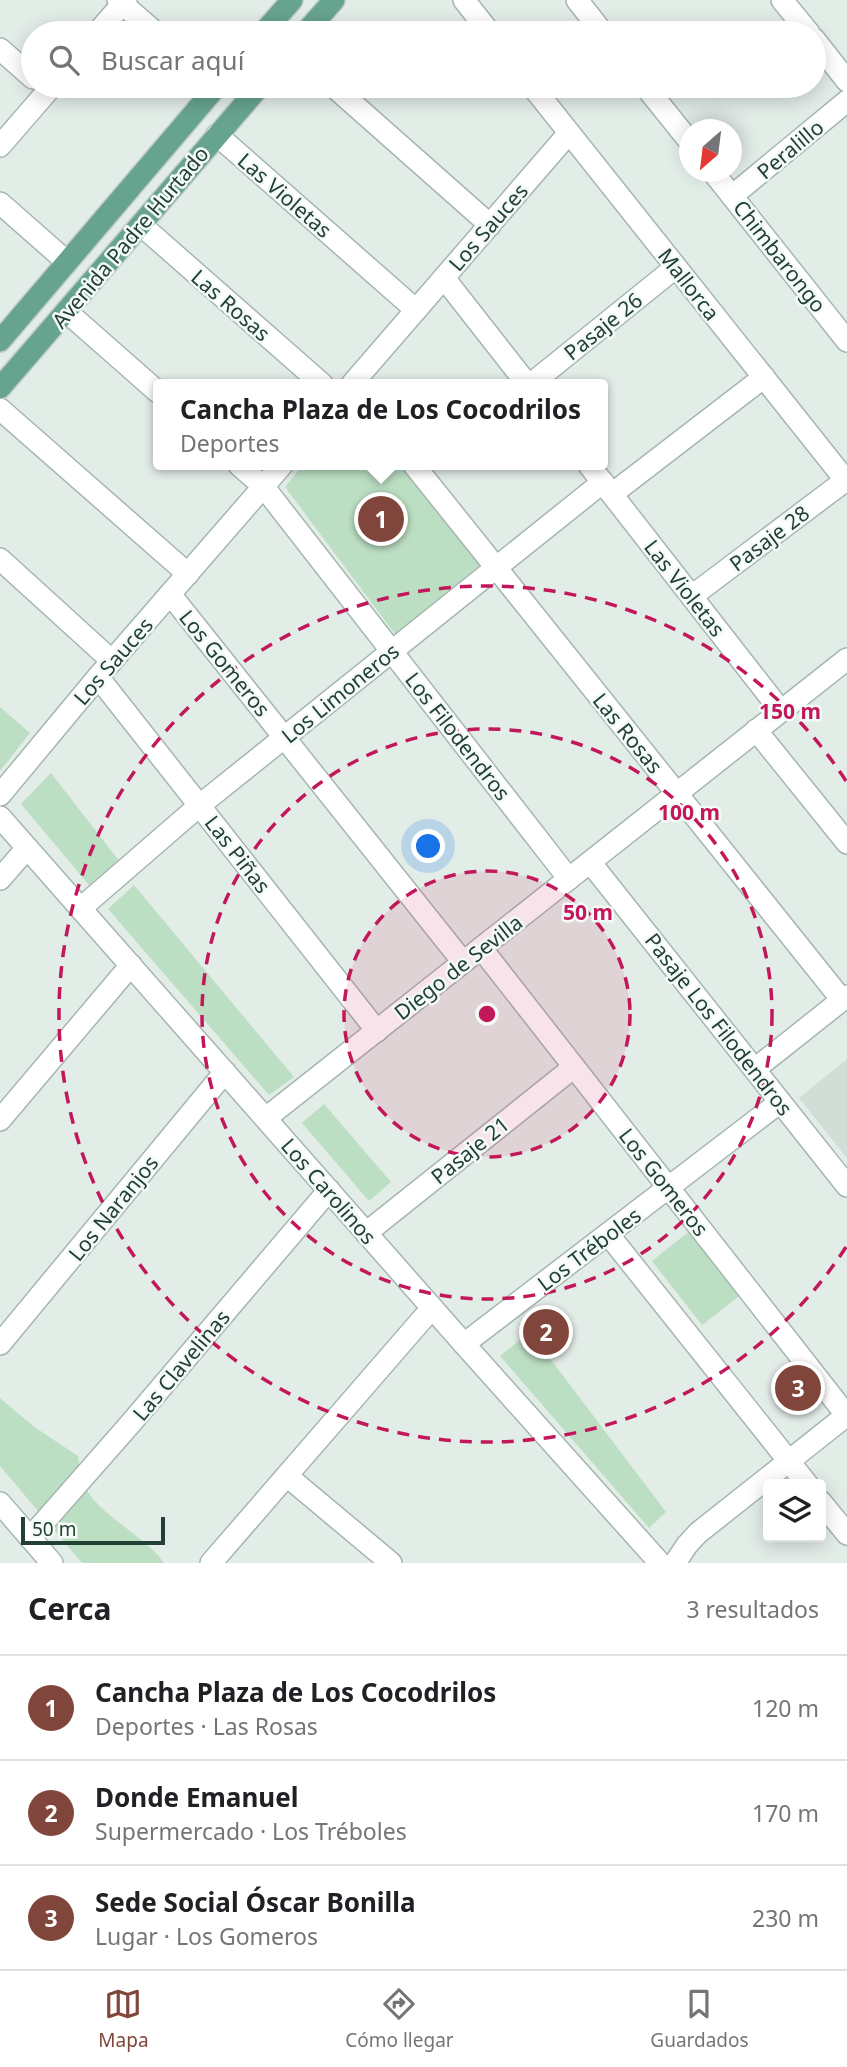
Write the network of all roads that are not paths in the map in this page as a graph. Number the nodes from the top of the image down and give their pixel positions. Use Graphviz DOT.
graph roads {
  1 [pos="292,0"];
  2 [pos="334,0"];
  3 [pos="464,0"];
  4 [pos="577,0"];
  5 [pos="782,0"];
  6 [pos="122,1"];
  7 [pos="106,21"];
  8 [pos="143,21"];
  9 [pos="274,21"];
  10 [pos="316,21"];
  11 [pos="481,21"];
  12 [pos="594,21"];
  13 [pos="799,21"];
  14 [pos="0,49"];
  15 [pos="826,54"];
  16 [pos="21,66"];
  17 [pos="847,81"];
  18 [pos="35,98"];
  19 [pos="206,98"];
  20 [pos="249,98"];
  21 [pos="346,98"];
  22 [pos="541,98"];
  23 [pos="655,98"];
  24 [pos="847,101"];
  25 [pos="679,128"];
  26 [pos="569,133"];
  27 [pos="217,135"];
  28 [pos="0,146"];
  29 [pos="721,182"];
  30 [pos="733,196"];
  31 [pos="0,203"];
  32 [pos="141,225"];
  33 [pos="489,225"];
  34 [pos="67,262"];
  35 [pos="676,267"];
  36 [pos="444,278"];
  37 [pos="415,310"];
  38 [pos="67,312"];
  39 [pos="0,341"];
  40 [pos="847,341"];
  41 [pos="764,377"];
  42 [pos="315,379"];
  43 [pos="356,379"];
  44 [pos="525,379"];
  45 [pos="535,379"];
  46 [pos="0,388"];
  47 [pos="153,388"];
  48 [pos="0,409"];
  49 [pos="245,470"];
  50 [pos="277,470"];
  51 [pos="418,470"];
  52 [pos="593,470"];
  53 [pos="846,481"];
  54 [pos="263,486"];
  55 [pos="608,488"];
  56 [pos="0,559"];
  57 [pos="496,568"];
  58 [pos="188,573"];
  59 [pos="170,594"];
  60 [pos="692,596"];
  61 [pos="392,651"];
  62 [pos="844,667"];
  63 [pos="105,669"];
  64 [pos="781,711"];
  65 [pos="756,730"];
  66 [pos="284,738"];
  67 [pos="676,794"];
  68 [pos="0,795"];
  69 [pos="200,806"];
  70 [pos="0,817"];
  71 [pos="847,843"];
  72 [pos="27,848"];
  73 [pos="590,862"];
  74 [pos="0,879"];
  75 [pos="569,879"];
  76 [pos="80,908"];
  77 [pos="481,948"];
  78 [pos="463,962"];
  79 [pos="131,965"];
  80 [pos="844,998"];
  81 [pos="377,1031"];
  82 [pos="574,1067"];
  83 [pos="755,1069"];
  84 [pos="225,1072"];
  85 [pos="780,1101"];
  86 [pos="266,1118"];
  87 [pos="0,1120"];
  88 [pos="847,1186"];
  89 [pos="668,1188"];
  90 [pos="329,1190"];
  91 [pos="366,1233"];
  92 [pos="608,1234"];
  93 [pos="432,1308"];
  94 [pos="0,1344"];
  95 [pos="464,1344"];
  96 [pos="847,1415"];
  97 [pos="788,1462"];
  98 [pos="287,1476"];
  99 [pos="803,1479"];
  100 [pos="0,1503"];
  101 [pos="826,1508"];
  102 [pos="847,1534"];
  103 [pos="30,1538"];
  104 [pos="52,1563"];
  105 [pos="211,1563"];
  106 [pos="391,1563"];
  107 [pos="660,1563"];
  108 [pos="675,1563"];
  1 -- 9 [label="main road"];
  2 -- 10 [label="main road"];
  3 -- 11 [label="street"];
  4 -- 12 [label="street"];
  5 -- 13 [label="street"];
  6 -- 7 [label="street"];
  6 -- 8 [label="street"];
  14 -- 16 [label="street"];
  15 -- 17 [label="street"];
  18 -- 28 [label="street"];
  19 -- 34 [label="main road, Avenida Padre Hurtado"];
  20 -- 27 [label="main road, Avenida Padre Hurtado"];
  21 -- 33 [label="street"];
  22 -- 26 [label="street, Mallorca"];
  23 -- 25 [label="street"];
  24 -- 30 [label="street, Peralillo"];
  26 -- 33 [label="street, Los Sauces"];
  26 -- 35 [label="street, Mallorca"];
  27 -- 32 [label="main road, Avenida Padre Hurtado"];
  27 -- 37 [label="street, Las Violetas"];
  29 -- 30 [label="street, Chimbarongo"];
  30 -- 40 [label="street, Chimbarongo"];
  31 -- 34 [label="street"];
  32 -- 38 [label="main road, Avenida Padre Hurtado"];
  32 -- 42 [label="street, Las Rosas"];
  33 -- 36 [label="street, Los Sauces"];
  34 -- 39 [label="main road, Avenida Padre Hurtado"];
  35 -- 41 [label="street, Mallorca"];
  35 -- 45 [label="street, Pasaje 26"];
  36 -- 37 [label="street, Los Sauces"];
  36 -- 44 [label="street"];
  37 -- 43 [label="street, Los Sauces"];
  38 -- 46 [label="main road, Avenida Padre Hurtado"];
  38 -- 47 [label="street"];
  41 -- 53 [label="street, Mallorca"];
  41 -- 55 [label="street, Los Limoneros"];
  48 -- 58 [label="street"];
  49 -- 54 [label="street, Los Filodendros"];
  50 -- 54 [label="street, Los Sauces"];
  51 -- 57 [label="street, Las Rosas"];
  52 -- 55 [label="street, Las Violetas"];
  53 -- 60 [label="street, Pasaje 28"];
  54 -- 58 [label="street, Los Sauces"];
  54 -- 61 [label="street, Los Filodendros"];
  55 -- 57 [label="street, Los Limoneros"];
  55 -- 60 [label="street, Las Violetas"];
  56 -- 63 [label="street, Las Piñas"];
  57 -- 61 [label="street, Los Limoneros"];
  57 -- 67 [label="street, Las Rosas"];
  58 -- 59 [label="street, Los Sauces"];
  59 -- 63 [label="street, Los Sauces"];
  59 -- 66 [label="street, Los Gomeros"];
  60 -- 64 [label="street, Las Violetas"];
  61 -- 66 [label="street, Los Limoneros"];
  61 -- 75 [label="street, Los Filodendros"];
  62 -- 64 [label="street, Diego de Sevilla"];
  63 -- 68 [label="street, Los Sauces"];
  63 -- 69 [label="street, Las Piñas"];
  64 -- 65 [label="street, Diego de Sevilla"];
  65 -- 67 [label="street, Diego de Sevilla"];
  65 -- 71 [label="street"];
  66 -- 69 [label="street, Los Limoneros"];
  66 -- 78 [label="street, Los Gomeros"];
  67 -- 73 [label="street, Diego de Sevilla"];
  67 -- 80 [label="street, Las Rosas"];
  69 -- 76 [label="street, Los Limoneros"];
  69 -- 81 [label="street, Las Piñas"];
  70 -- 72 [label="street, Los Carolinos"];
  72 -- 74 [label="street"];
  72 -- 76 [label="street, Los Carolinos"];
  73 -- 75 [label="street, Diego de Sevilla"];
  73 -- 83 [label="street, Pasaje Los Filodendros"];
  75 -- 77 [label="street, Diego de Sevilla"];
  76 -- 79 [label="street, Los Carolinos"];
  77 -- 78 [label="street, Diego de Sevilla"];
  77 -- 82 [label="street, Los Gomeros"];
  78 -- 81 [label="street, Diego de Sevilla"];
  79 -- 84 [label="street, Los Carolinos"];
  79 -- 87 [label="street"];
  80 -- 83 [label="street"];
  81 -- 86 [label="street, Diego de Sevilla"];
  82 -- 89 [label="street, Los Gomeros"];
  82 -- 91 [label="street, Pasaje 21"];
  83 -- 85 [label="street, Pasaje Los Filodendros"];
  84 -- 86 [label="street, Los Carolinos"];
  84 -- 94 [label="street, Los Naranjos"];
  85 -- 88 [label="street, Pasaje Los Filodendros"];
  85 -- 89 [label="street, Los Tréboles"];
  86 -- 90 [label="street, Los Carolinos"];
  89 -- 92 [label="street, Los Tréboles"];
  89 -- 96 [label="street, Los Gomeros"];
  90 -- 91 [label="street, Los Carolinos"];
  90 -- 103 [label="street, Las Clavelinas"];
  91 -- 93 [label="street, Los Carolinos"];
  92 -- 95 [label="street, Los Tréboles"];
  92 -- 97 [label="street"];
  93 -- 95 [label="street, Los Carolinos"];
  93 -- 98 [label="street"];
  95 -- 107 [label="street, Los Carolinos"];
  96 -- 97 [label="street"];
  97 -- 99 [label="street"];
  97 -- 108 [label="street"];
  98 -- 105 [label="street"];
  98 -- 106 [label="street"];
  100 -- 103 [label="street"];
  101 -- 102 [label="street"];
  103 -- 104 [label="street"];
}
